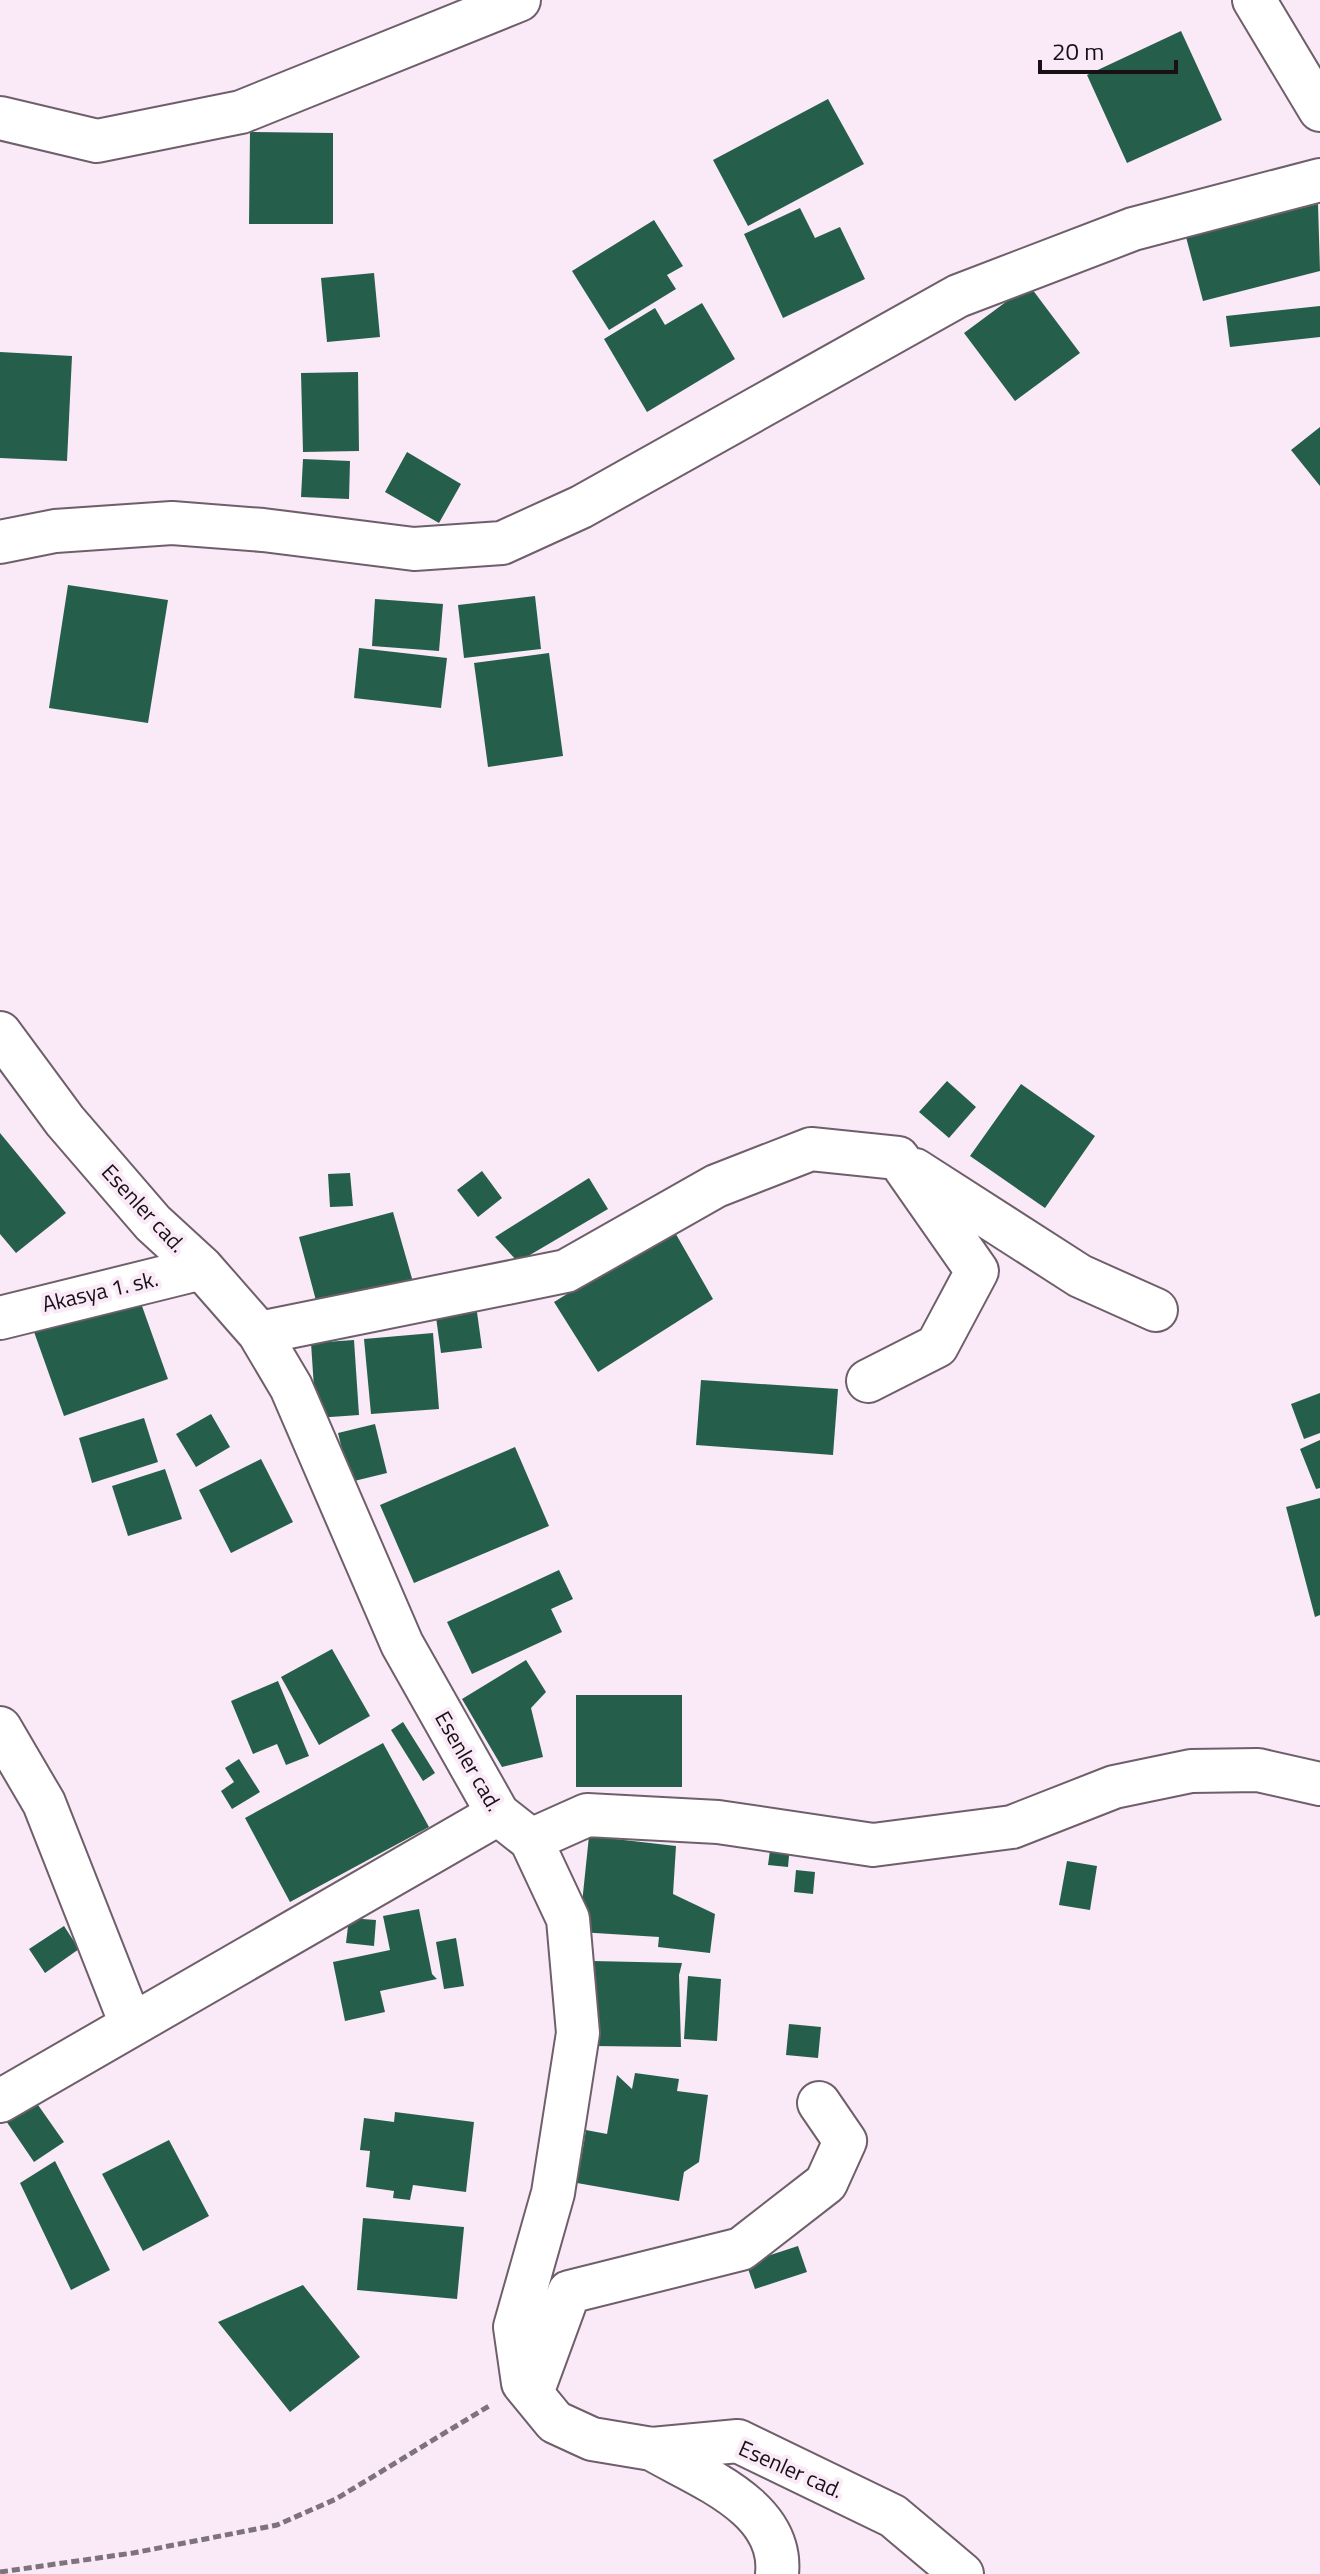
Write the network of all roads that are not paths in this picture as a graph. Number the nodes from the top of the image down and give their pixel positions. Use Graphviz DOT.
graph roads {
  1 [pos="519,0"];
  2 [pos="1254,0"];
  3 [pos="1320,110"];
  4 [pos="0,118"];
  5 [pos="1320,180"];
  6 [pos="0,542"];
  7 [pos="0,1033"];
  8 [pos="898,1158"];
  9 [pos="202,1268"];
  10 [pos="1156,1310"];
  11 [pos="0,1318"];
  12 [pos="259,1333"];
  13 [pos="868,1381"];
  14 [pos="0,1728"];
  15 [pos="1320,1784"];
  16 [pos="498,1814"];
  17 [pos="531,1840"];
  18 [pos="131,2024"];
  19 [pos="0,2101"];
  20 [pos="819,2103"];
  21 [pos="528,2388"];
  22 [pos="652,2449"];
  23 [pos="777,2574"];
  24 [pos="962,2574"];
  1 -- 4 [label="street"];
  2 -- 3 [label="street"];
  5 -- 6 [label="street"];
  7 -- 9 [label="street, Esenler cad."];
  8 -- 10 [label="street"];
  8 -- 12 [label="street"];
  8 -- 13 [label="street"];
  9 -- 11 [label="street, Akasya 1. sk."];
  9 -- 12 [label="street, Esenler cad."];
  12 -- 16 [label="street, Esenler cad."];
  14 -- 18 [label="street"];
  15 -- 17 [label="street"];
  16 -- 17 [label="street, Esenler cad."];
  16 -- 18 [label="street"];
  17 -- 21 [label="street, Esenler cad."];
  18 -- 19 [label="street"];
  20 -- 21 [label="street"];
  21 -- 22 [label="street, Esenler cad."];
  22 -- 23 [label="street"];
  22 -- 24 [label="street, Esenler cad."];
}
